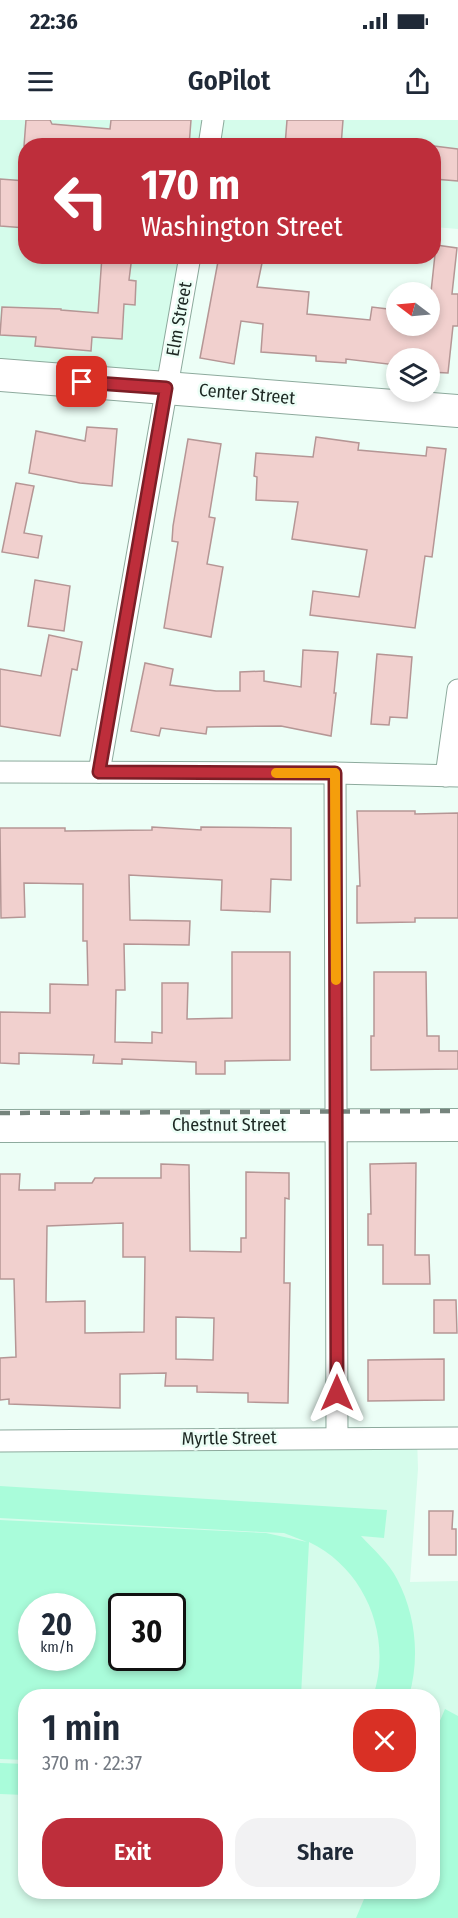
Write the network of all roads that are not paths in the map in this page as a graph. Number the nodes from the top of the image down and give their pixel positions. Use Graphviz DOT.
graph roads {
  1 [pos="213,120"];
  2 [pos="210,138"];
  3 [pos="189,264"];
  4 [pos="0,375"];
  5 [pos="166,388"];
  6 [pos="458,411"];
  7 [pos="458,690"];
  8 [pos="0,772"];
  9 [pos="99,772"];
  10 [pos="335,773"];
  11 [pos="452,776"];
  12 [pos="458,1104"];
  13 [pos="0,1106"];
  14 [pos="337,1115"];
  15 [pos="458,1125"];
  16 [pos="0,1126"];
  17 [pos="337,1437"];
  18 [pos="458,1438"];
  19 [pos="0,1441"];
  1 -- 2 [label="street"];
  3 -- 5 [label="street, Elm Street"];
  4 -- 5 [label="main road, Center Street"];
  5 -- 6 [label="main road, Center Street"];
  5 -- 9 [label="street, Elm Street"];
  7 -- 11 [label="street"];
  8 -- 9 [label="street"];
  9 -- 10 [label="street"];
  10 -- 11 [label="street"];
  10 -- 14 [label="street"];
  12 -- 14 [label="main road, Chestnut Street"];
  13 -- 14 [label="main road, Chestnut Street"];
  14 -- 15 [label="main road, Chestnut Street"];
  14 -- 16 [label="main road, Chestnut Street"];
  14 -- 17 [label="street"];
  17 -- 18 [label="street, Myrtle Street"];
  17 -- 19 [label="street, Myrtle Street"];
}
